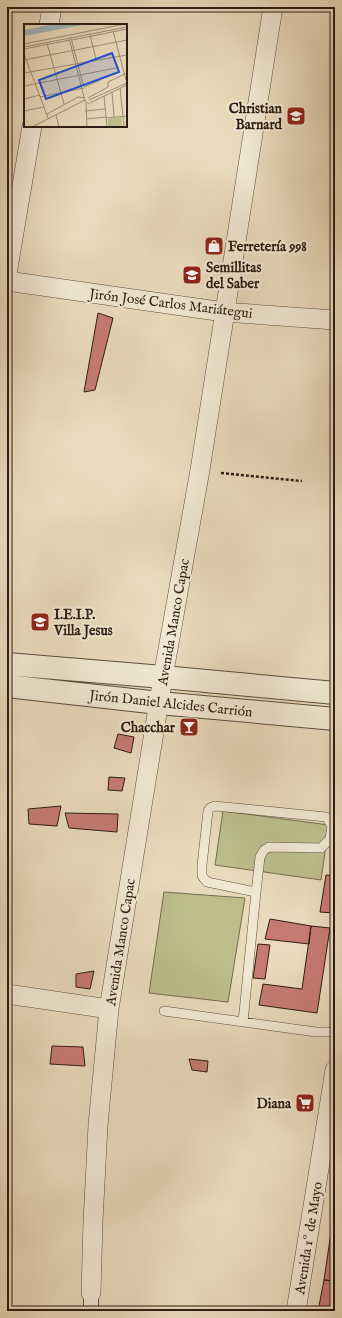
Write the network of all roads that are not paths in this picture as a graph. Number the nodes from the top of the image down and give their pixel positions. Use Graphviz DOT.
graph roads {
  1 [pos="52,7"];
  2 [pos="272,7"];
  3 [pos="49,24"];
  4 [pos="32,127"];
  5 [pos="7,274"];
  6 [pos="7,281"];
  7 [pos="224,312"];
  8 [pos="335,320"];
  9 [pos="7,664"];
  10 [pos="163,677"];
  11 [pos="7,686"];
  12 [pos="335,693"];
  13 [pos="159,703"];
  14 [pos="335,718"];
  15 [pos="256,892"];
  16 [pos="7,994"];
  17 [pos="109,1009"];
  18 [pos="164,1011"];
  19 [pos="243,1022"];
  20 [pos="335,1032"];
  21 [pos="335,1070"];
  22 [pos="91,1302"];
  23 [pos="296,1311"];
  1 -- 3 [label="street"];
  2 -- 7 [label="street, Avenida Manco Capac"];
  4 -- 5 [label="street"];
  6 -- 7 [label="street, Jirón José Carlos Mariátegui"];
  7 -- 8 [label="street, Jirón José Carlos Mariátegui"];
  7 -- 10 [label="street, Avenida Manco Capac"];
  9 -- 10 [label="street, Jirón Daniel Alcides Carrión"];
  10 -- 12 [label="street, Jirón Daniel Alcides Carrión"];
  10 -- 13 [label="street, Avenida Manco Capac"];
  11 -- 13 [label="street, Jirón Daniel Alcides Carrión"];
  13 -- 14 [label="street, Jirón Daniel Alcides Carrión"];
  13 -- 17 [label="street, Avenida Manco Capac"];
  15 -- 15 [label="lane"];
  15 -- 19 [label="lane"];
  16 -- 17 [label="street"];
  17 -- 22 [label="street, Avenida Manco Capac"];
  18 -- 19 [label="lane"];
  19 -- 20 [label="lane"];
  21 -- 23 [label="street, Avenida 1º de Mayo"];
}
